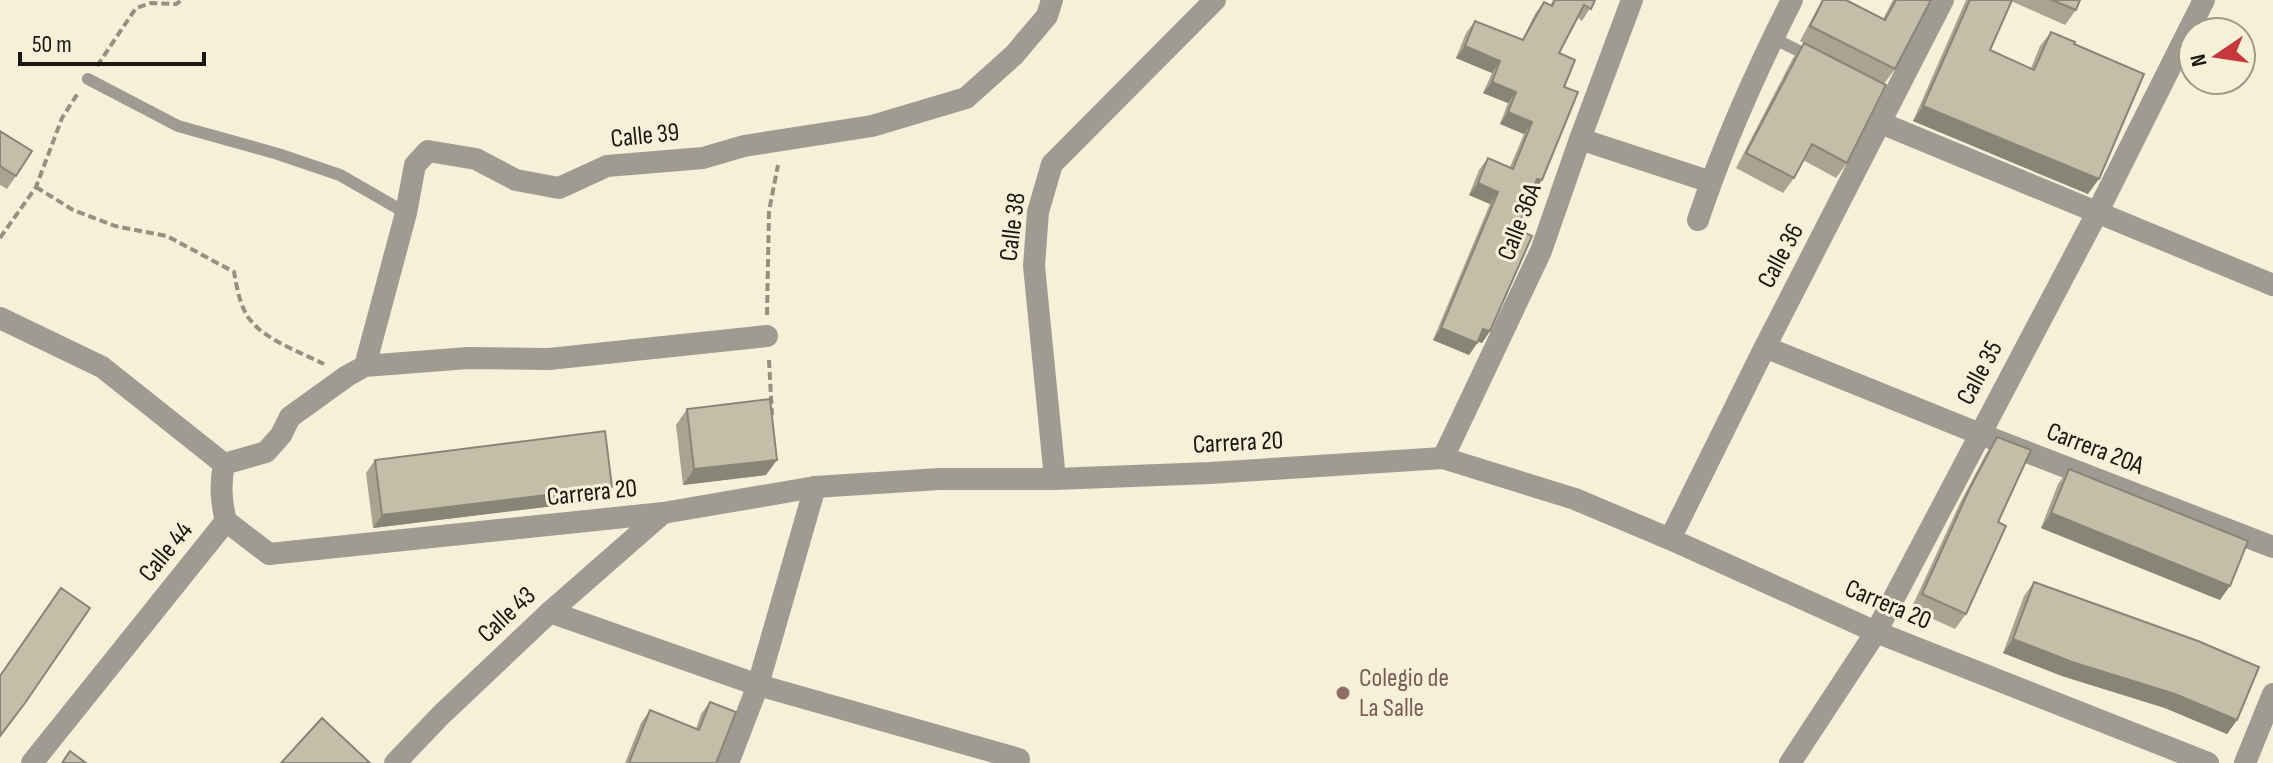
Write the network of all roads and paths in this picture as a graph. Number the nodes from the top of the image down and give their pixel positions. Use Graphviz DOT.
graph roads {
  1 [pos="182,0"];
  2 [pos="1052,0"];
  3 [pos="1215,0"];
  4 [pos="1632,0"];
  5 [pos="1792,0"];
  6 [pos="1943,0"];
  7 [pos="2204,0"];
  8 [pos="1773,38"];
  9 [pos="1826,65"];
  10 [pos="88,79"];
  11 [pos="1881,123"];
  12 [pos="1580,139"];
  13 [pos="1711,182"];
  14 [pos="36,187"];
  15 [pos="406,213"];
  16 [pos="2097,213"];
  17 [pos="1698,220"];
  18 [pos="0,238"];
  19 [pos="2273,285"];
  20 [pos="0,318"];
  21 [pos="767,336"];
  22 [pos="1765,347"];
  23 [pos="356,371"];
  24 [pos="1980,434"];
  25 [pos="1443,458"];
  26 [pos="224,464"];
  27 [pos="1055,479"];
  28 [pos="815,487"];
  29 [pos="663,513"];
  30 [pos="226,521"];
  31 [pos="1670,539"];
  32 [pos="2273,547"];
  33 [pos="550,612"];
  34 [pos="1876,632"];
  35 [pos="758,685"];
  36 [pos="2273,694"];
  37 [pos="1019,759"];
  38 [pos="32,763"];
  39 [pos="395,763"];
  40 [pos="728,763"];
  41 [pos="1790,763"];
  42 [pos="2208,763"];
  43 [pos="2245,763"];
  1 -- 10 [label="path"];
  2 -- 15 [label="street, Calle 39"];
  3 -- 27 [label="street, Calle 38"];
  4 -- 12 [label="street, Calle 36A"];
  5 -- 8 [label="street"];
  6 -- 11 [label="street, Calle 36"];
  7 -- 16 [label="street, Calle 35"];
  8 -- 9 [label="lane"];
  8 -- 13 [label="street"];
  10 -- 14 [label="path"];
  10 -- 15 [label="lane"];
  11 -- 16 [label="street"];
  11 -- 22 [label="street, Calle 36"];
  12 -- 13 [label="street"];
  12 -- 25 [label="street, Calle 36A"];
  13 -- 17 [label="street"];
  14 -- 18 [label="path"];
  14 -- 23 [label="path"];
  15 -- 23 [label="street, Calle 39"];
  16 -- 19 [label="street"];
  16 -- 24 [label="street, Calle 35"];
  20 -- 26 [label="street"];
  21 -- 23 [label="street"];
  22 -- 24 [label="street, Carrera 20A"];
  22 -- 31 [label="street, Calle 36"];
  23 -- 26 [label="street"];
  24 -- 32 [label="street, Carrera 20A"];
  24 -- 34 [label="street, Calle 35"];
  25 -- 27 [label="street, Carrera 20"];
  25 -- 31 [label="street, Carrera 20"];
  26 -- 30 [label="street, Calle 44"];
  27 -- 28 [label="street, Carrera 20"];
  28 -- 29 [label="street, Carrera 20"];
  28 -- 35 [label="street"];
  29 -- 30 [label="street, Carrera 20"];
  29 -- 33 [label="street, Calle 43"];
  30 -- 38 [label="street, Calle 44"];
  31 -- 34 [label="street, Carrera 20"];
  33 -- 35 [label="street"];
  33 -- 39 [label="street, Calle 43"];
  34 -- 41 [label="street, Calle 35"];
  34 -- 42 [label="street, Carrera 20"];
  35 -- 37 [label="street"];
  35 -- 40 [label="street"];
  36 -- 43 [label="street"];
}
